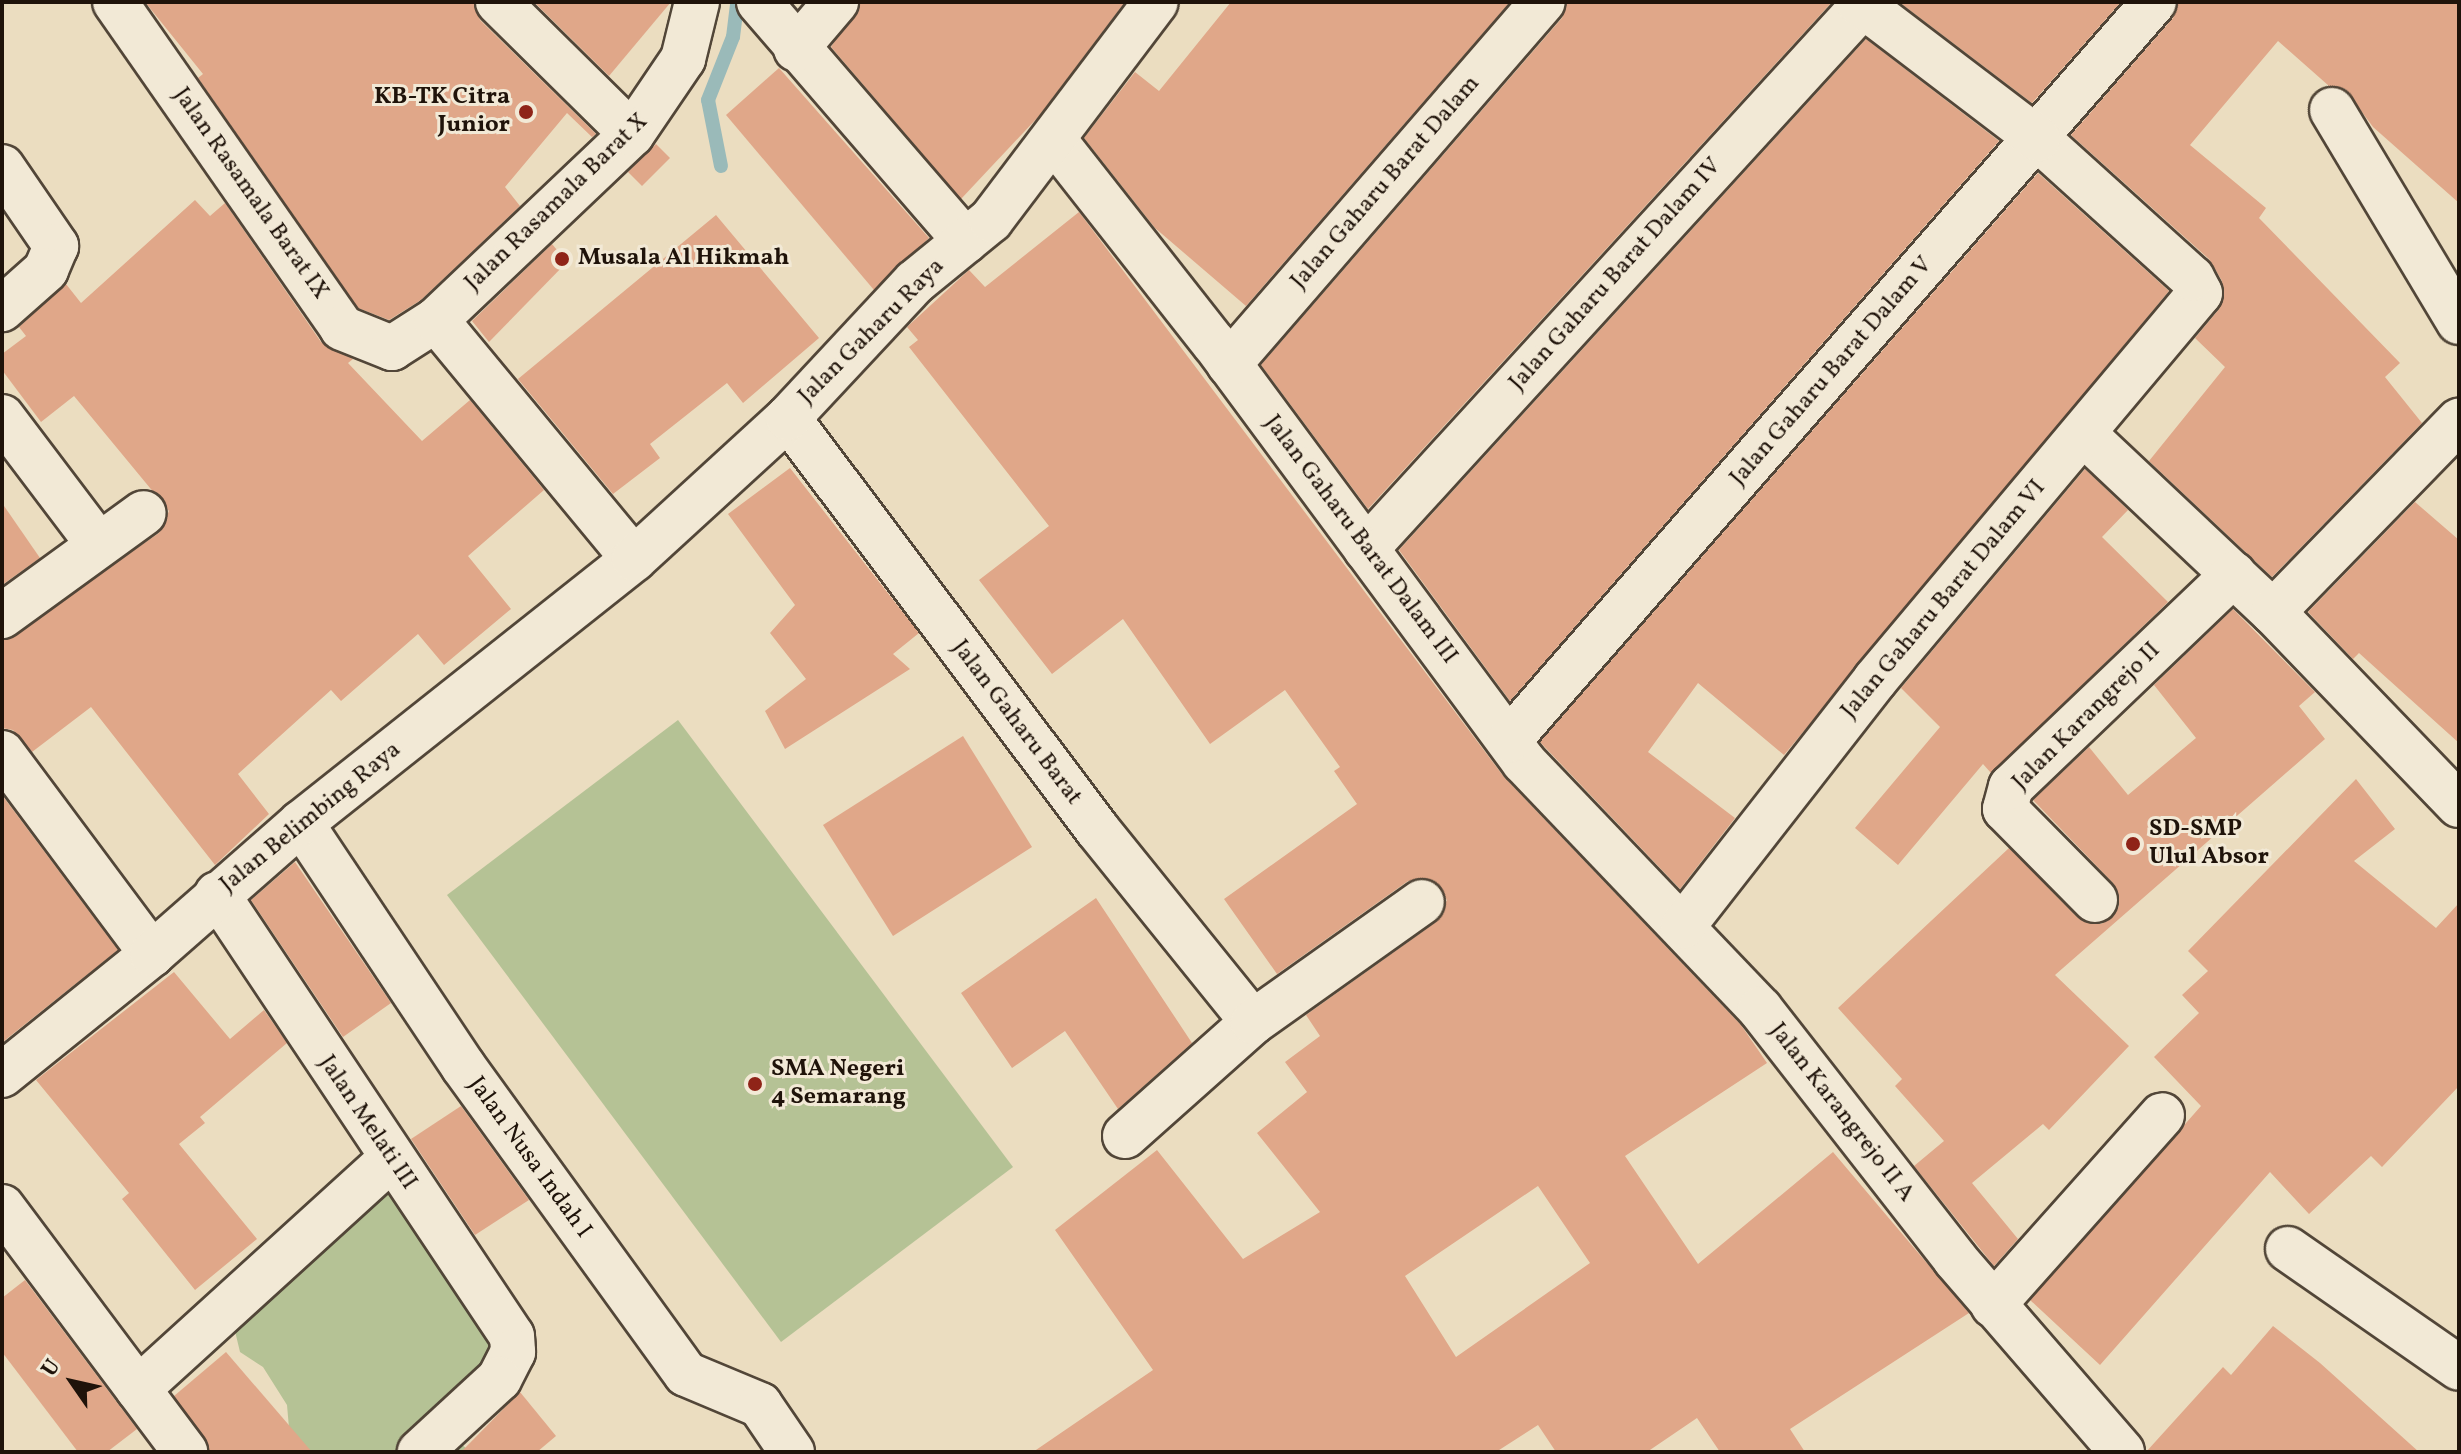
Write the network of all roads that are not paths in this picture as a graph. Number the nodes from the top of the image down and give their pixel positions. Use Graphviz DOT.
graph roads {
  1 [pos="115,2"];
  2 [pos="498,2"];
  3 [pos="697,2"];
  4 [pos="759,2"];
  5 [pos="836,2"];
  6 [pos="1156,2"];
  7 [pos="1543,2"];
  8 [pos="2154,2"];
  9 [pos="1863,3"];
  10 [pos="796,49"];
  11 [pos="2332,110"];
  12 [pos="632,134"];
  13 [pos="2038,139"];
  14 [pos="1054,140"];
  15 [pos="2,167"];
  16 [pos="965,241"];
  17 [pos="2,309"];
  18 [pos="2459,322"];
  19 [pos="422,331"];
  20 [pos="1229,364"];
  21 [pos="2,417"];
  22 [pos="788,418"];
  23 [pos="2084,434"];
  24 [pos="2453,438"];
  25 [pos="144,513"];
  26 [pos="98,544"];
  27 [pos="1366,549"];
  28 [pos="630,563"];
  29 [pos="2234,574"];
  30 [pos="2273,612"];
  31 [pos="2,616"];
  32 [pos="1509,740"];
  33 [pos="2,753"];
  34 [pos="2459,805"];
  35 [pos="301,823"];
  36 [pos="217,894"];
  37 [pos="2095,900"];
  38 [pos="1422,902"];
  39 [pos="1683,926"];
  40 [pos="152,954"];
  41 [pos="1253,1022"];
  42 [pos="2,1075"];
  43 [pos="2162,1115"];
  44 [pos="1125,1136"];
  45 [pos="390,1160"];
  46 [pos="2,1207"];
  47 [pos="2288,1249"];
  48 [pos="1993,1305"];
  49 [pos="2459,1368"];
  50 [pos="138,1389"];
  51 [pos="185,1452"];
  52 [pos="420,1452"];
  53 [pos="792,1452"];
  54 [pos="2122,1452"];
  1 -- 19 [label="street, Jalan Rasamala Barat IX"];
  2 -- 12 [label="street"];
  3 -- 12 [label="street, Jalan Rasamala Barat X"];
  4 -- 10 [label="street"];
  5 -- 10 [label="street"];
  6 -- 14 [label="street, Jalan Gaharu Raya"];
  7 -- 20 [label="street, Jalan Gaharu Barat Dalam"];
  8 -- 13 [label="street, Jalan Gaharu Barat Dalam V"];
  9 -- 13 [label="street"];
  9 -- 27 [label="street, Jalan Gaharu Barat Dalam IV"];
  10 -- 16 [label="street"];
  11 -- 18 [label="street"];
  12 -- 19 [label="street, Jalan Rasamala Barat X"];
  13 -- 23 [label="street, Jalan Gaharu Barat Dalam VI"];
  13 -- 32 [label="street, Jalan Gaharu Barat Dalam V"];
  14 -- 16 [label="street, Jalan Gaharu Raya"];
  14 -- 20 [label="street, Jalan Gaharu Barat Dalam III"];
  15 -- 17 [label="street"];
  16 -- 22 [label="street, Jalan Gaharu Raya"];
  19 -- 28 [label="street"];
  20 -- 27 [label="street, Jalan Gaharu Barat Dalam III"];
  21 -- 26 [label="street"];
  22 -- 28 [label="street, Jalan Gaharu Raya"];
  22 -- 41 [label="street, Jalan Gaharu Barat"];
  23 -- 29 [label="street"];
  23 -- 39 [label="street, Jalan Gaharu Barat Dalam VI"];
  24 -- 30 [label="street"];
  25 -- 26 [label="street"];
  26 -- 31 [label="street"];
  27 -- 32 [label="street, Jalan Gaharu Barat Dalam III"];
  28 -- 35 [label="street, Jalan Belimbing Raya"];
  29 -- 30 [label="street"];
  29 -- 37 [label="street, Jalan Karangrejo II"];
  30 -- 34 [label="street"];
  32 -- 39 [label="street, Jalan Gaharu Barat Dalam III"];
  33 -- 40 [label="street"];
  35 -- 36 [label="street, Jalan Belimbing Raya"];
  35 -- 53 [label="street, Jalan Nusa Indah I"];
  36 -- 40 [label="street, Jalan Belimbing Raya"];
  36 -- 45 [label="street, Jalan Melati III"];
  38 -- 41 [label="street"];
  39 -- 48 [label="street, Jalan Karangrejo II A"];
  40 -- 42 [label="street, Jalan Belimbing Raya"];
  41 -- 44 [label="street"];
  43 -- 48 [label="street"];
  45 -- 50 [label="street"];
  45 -- 52 [label="street, Jalan Melati III"];
  46 -- 50 [label="street"];
  47 -- 49 [label="street"];
  48 -- 54 [label="street, Jalan Karangrejo II A"];
  50 -- 51 [label="street"];
}
